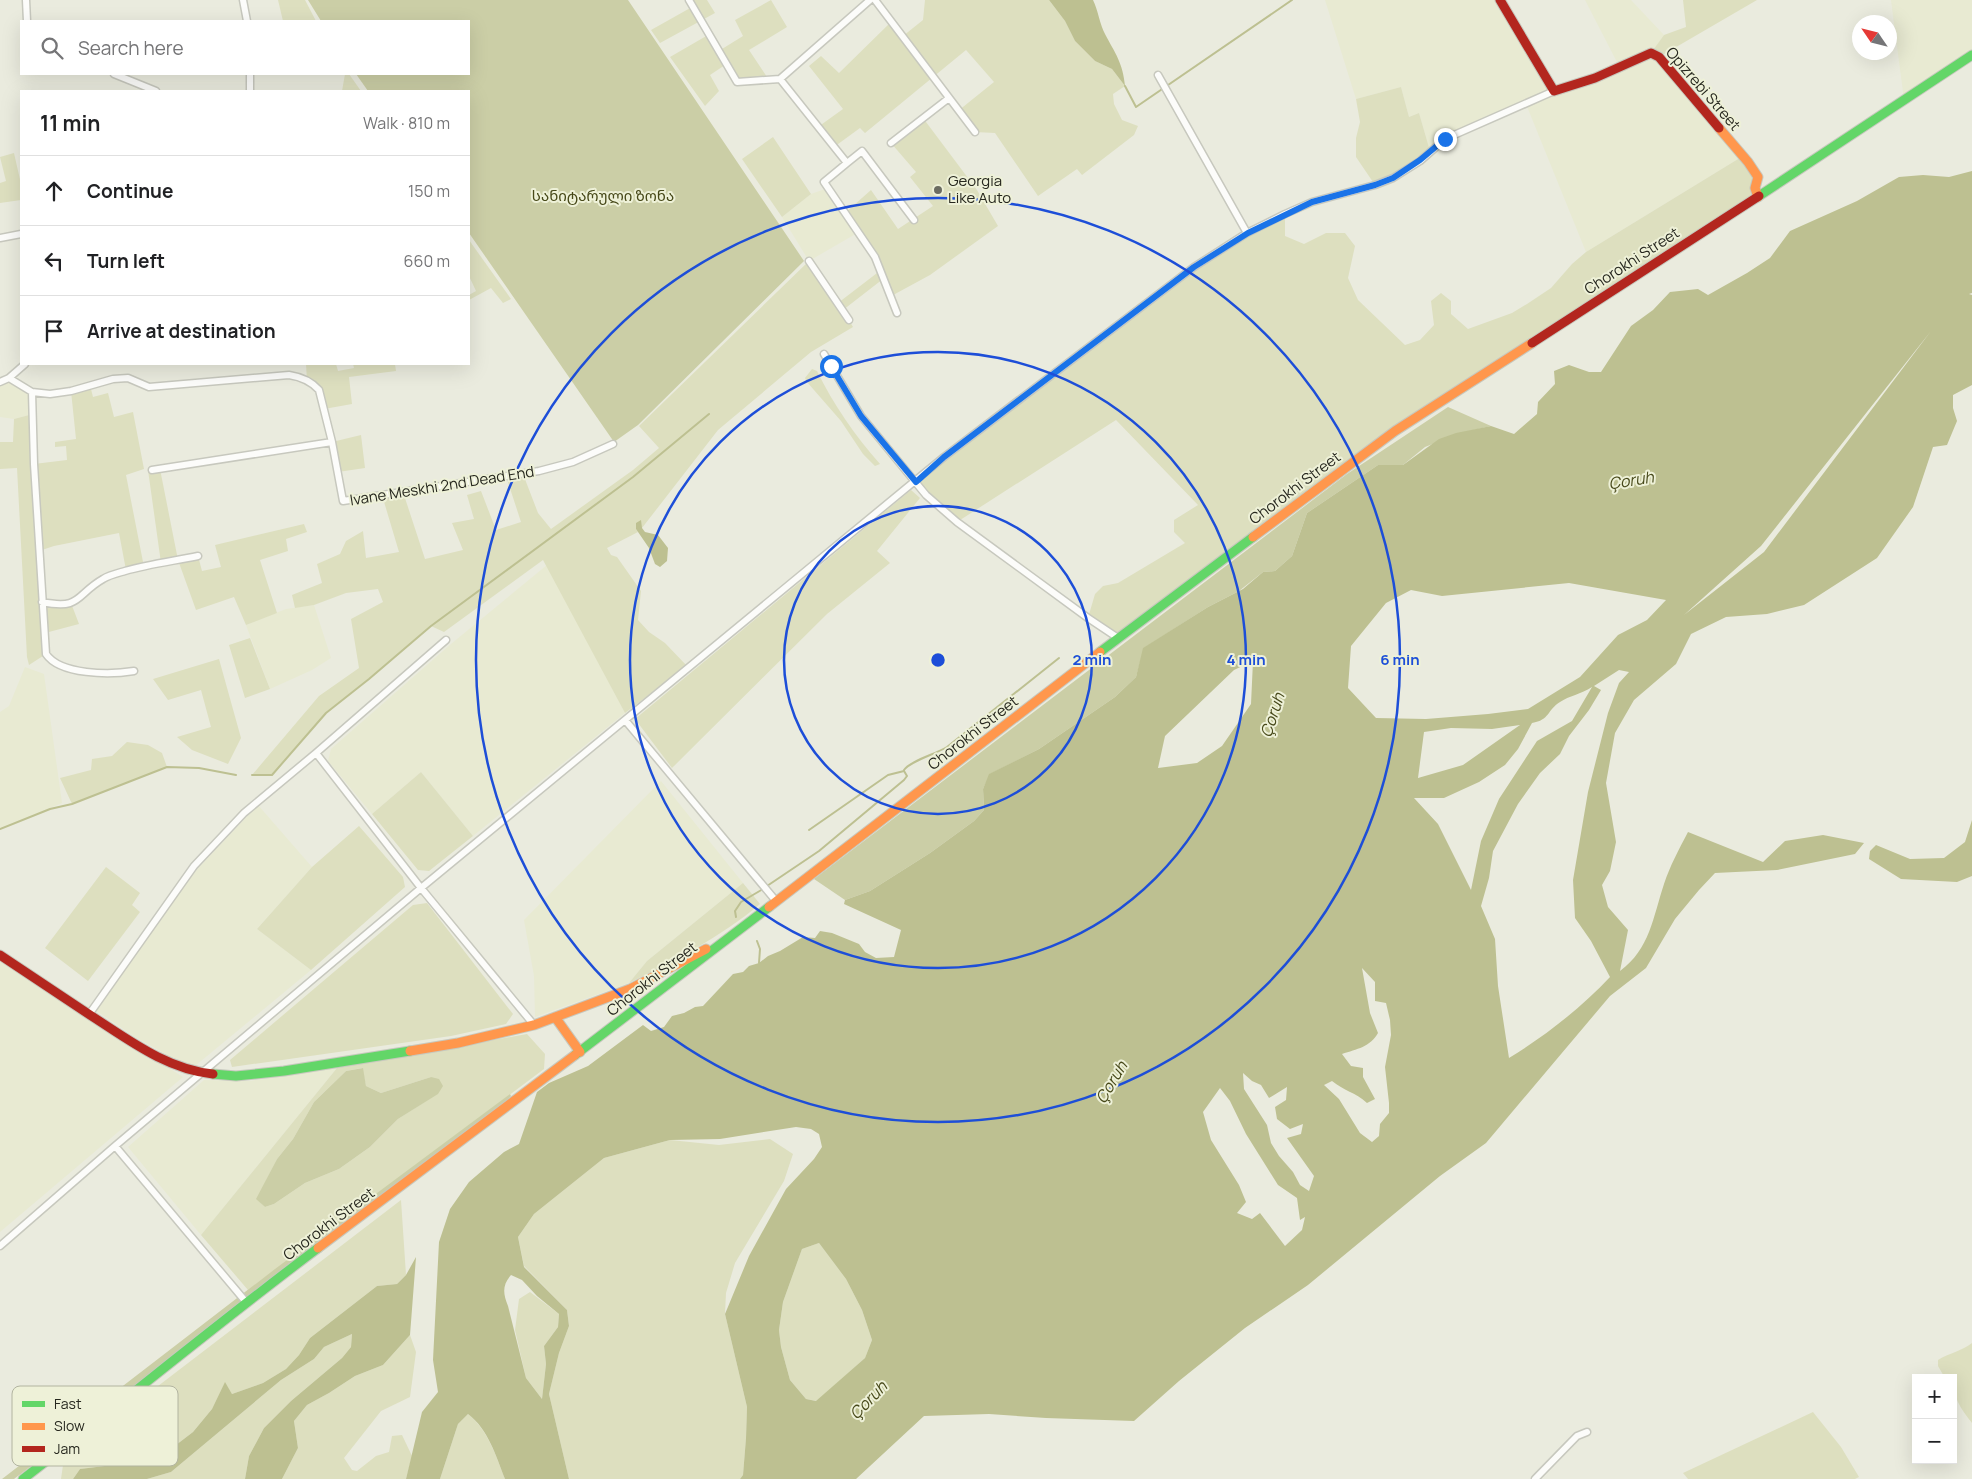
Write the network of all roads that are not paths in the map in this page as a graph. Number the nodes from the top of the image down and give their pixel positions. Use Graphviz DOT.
graph roads {
  1 [pos="26,0"];
  2 [pos="243,0"];
  3 [pos="689,0"];
  4 [pos="870,0"];
  5 [pos="875,0"];
  6 [pos="1500,0"];
  7 [pos="27,20"];
  8 [pos="247,20"];
  9 [pos="1972,55"];
  10 [pos="116,75"];
  11 [pos="250,75"];
  12 [pos="1158,75"];
  13 [pos="780,79"];
  14 [pos="154,90"];
  15 [pos="250,90"];
  16 [pos="1554,91"];
  17 [pos="949,98"];
  18 [pos="975,132"];
  19 [pos="892,143"];
  20 [pos="847,163"];
  21 [pos="1758,197"];
  22 [pos="914,220"];
  23 [pos="1248,233"];
  24 [pos="20,234"];
  25 [pos="0,238"];
  26 [pos="809,261"];
  27 [pos="897,313"];
  28 [pos="849,320"];
  29 [pos="824,354"];
  30 [pos="24,365"];
  31 [pos="8,378"];
  32 [pos="0,382"];
  33 [pos="32,392"];
  34 [pos="332,442"];
  35 [pos="613,444"];
  36 [pos="152,470"];
  37 [pos="916,482"];
  38 [pos="198,556"];
  39 [pos="42,602"];
  40 [pos="1118,638"];
  41 [pos="446,640"];
  42 [pos="134,670"];
  43 [pos="625,720"];
  44 [pos="316,754"];
  45 [pos="421,888"];
  46 [pos="776,901"];
  47 [pos="743,927"];
  48 [pos="0,955"];
  49 [pos="90,1013"];
  50 [pos="555,1017"];
  51 [pos="534,1025"];
  52 [pos="580,1052"];
  53 [pos="203,1073"];
  54 [pos="115,1146"];
  55 [pos="0,1246"];
  56 [pos="246,1302"];
  57 [pos="143,1386"];
  58 [pos="1587,1432"];
  59 [pos="40,1466"];
  60 [pos="23,1479"];
  61 [pos="1535,1479"];
  1 -- 7 [label="street"];
  2 -- 8 [label="street"];
  3 -- 13 [label="street"];
  4 -- 13 [label="street"];
  5 -- 17 [label="street"];
  6 -- 16 [label="street"];
  9 -- 21 [label="street, Chorokhi Street"];
  10 -- 14 [label="street"];
  11 -- 15 [label="street"];
  12 -- 23 [label="street"];
  13 -- 20 [label="street"];
  16 -- 21 [label="street, Opizrebi Street"];
  16 -- 23 [label="street"];
  17 -- 18 [label="street"];
  17 -- 19 [label="street"];
  20 -- 22 [label="street"];
  20 -- 27 [label="street"];
  21 -- 40 [label="street, Chorokhi Street"];
  23 -- 37 [label="street"];
  24 -- 25 [label="street"];
  26 -- 28 [label="street"];
  29 -- 37 [label="street"];
  30 -- 31 [label="street"];
  31 -- 32 [label="street"];
  31 -- 33 [label="street, Ivane Meskhi 2nd Dead End"];
  33 -- 34 [label="street, Ivane Meskhi 2nd Dead End"];
  33 -- 39 [label="street"];
  34 -- 35 [label="street, Ivane Meskhi 2nd Dead End"];
  34 -- 36 [label="street"];
  37 -- 40 [label="street"];
  37 -- 43 [label="street"];
  38 -- 39 [label="street"];
  39 -- 42 [label="street"];
  40 -- 46 [label="street, Chorokhi Street"];
  41 -- 44 [label="street"];
  43 -- 45 [label="street"];
  43 -- 46 [label="street"];
  44 -- 45 [label="street"];
  44 -- 49 [label="street"];
  45 -- 51 [label="street"];
  45 -- 53 [label="street"];
  46 -- 47 [label="street, Chorokhi Street"];
  47 -- 50 [label="street"];
  47 -- 52 [label="street, Chorokhi Street"];
  48 -- 49 [label="street"];
  49 -- 53 [label="street"];
  50 -- 51 [label="street"];
  50 -- 52 [label="street"];
  51 -- 53 [label="street"];
  52 -- 56 [label="street, Chorokhi Street"];
  53 -- 54 [label="street"];
  54 -- 55 [label="street"];
  54 -- 56 [label="street"];
  56 -- 57 [label="street, Chorokhi Street"];
  58 -- 61 [label="street"];
  59 -- 60 [label="street, Chorokhi Street"];
}
